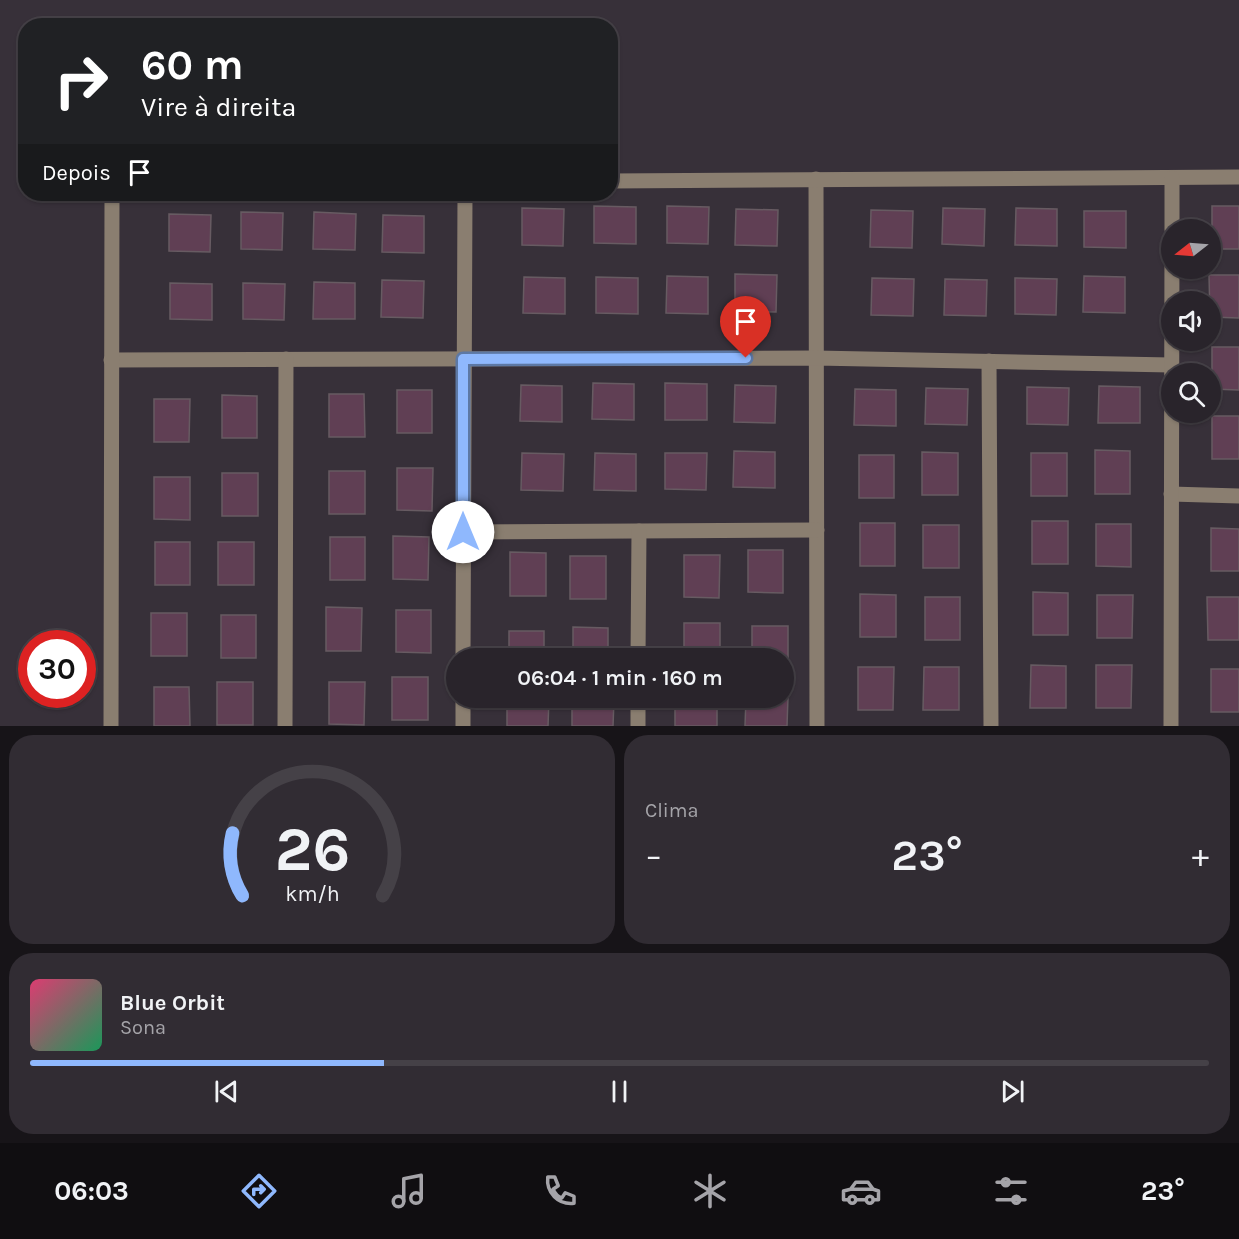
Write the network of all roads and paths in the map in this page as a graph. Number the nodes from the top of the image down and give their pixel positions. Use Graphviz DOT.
graph roads {
  1 [pos="1239,177"];
  2 [pos="1172,178"];
  3 [pos="816,179"];
  4 [pos="618,180"];
  5 [pos="112,201"];
  6 [pos="465,201"];
  7 [pos="1172,219"];
  8 [pos="1172,279"];
  9 [pos="816,358"];
  10 [pos="286,359"];
  11 [pos="463,359"];
  12 [pos="111,360"];
  13 [pos="990,361"];
  14 [pos="1171,363"];
  15 [pos="1161,365"];
  16 [pos="1171,423"];
  17 [pos="1171,494"];
  18 [pos="1239,496"];
  19 [pos="817,530"];
  20 [pos="639,531"];
  21 [pos="463,532"];
  22 [pos="463,648"];
  23 [pos="638,648"];
  24 [pos="463,708"];
  25 [pos="638,708"];
  26 [pos="111,726"];
  27 [pos="285,726"];
  28 [pos="463,726"];
  29 [pos="638,726"];
  30 [pos="817,726"];
  31 [pos="991,726"];
  32 [pos="1171,726"];
  1 -- 2 [label="street"];
  2 -- 3 [label="street"];
  2 -- 7 [label="street"];
  3 -- 4 [label="street"];
  3 -- 9 [label="street"];
  5 -- 12 [label="street"];
  6 -- 11 [label="street"];
  8 -- 14 [label="street"];
  9 -- 11 [label="street"];
  9 -- 13 [label="street"];
  9 -- 19 [label="street"];
  10 -- 11 [label="street"];
  10 -- 12 [label="street"];
  10 -- 27 [label="street"];
  11 -- 21 [label="street"];
  12 -- 26 [label="street"];
  13 -- 15 [label="street"];
  13 -- 31 [label="street"];
  16 -- 17 [label="street"];
  17 -- 18 [label="street"];
  17 -- 32 [label="street"];
  19 -- 20 [label="street"];
  19 -- 30 [label="street"];
  20 -- 21 [label="street"];
  20 -- 23 [label="street"];
  21 -- 22 [label="street"];
  24 -- 28 [label="street"];
  25 -- 29 [label="street"];
}
